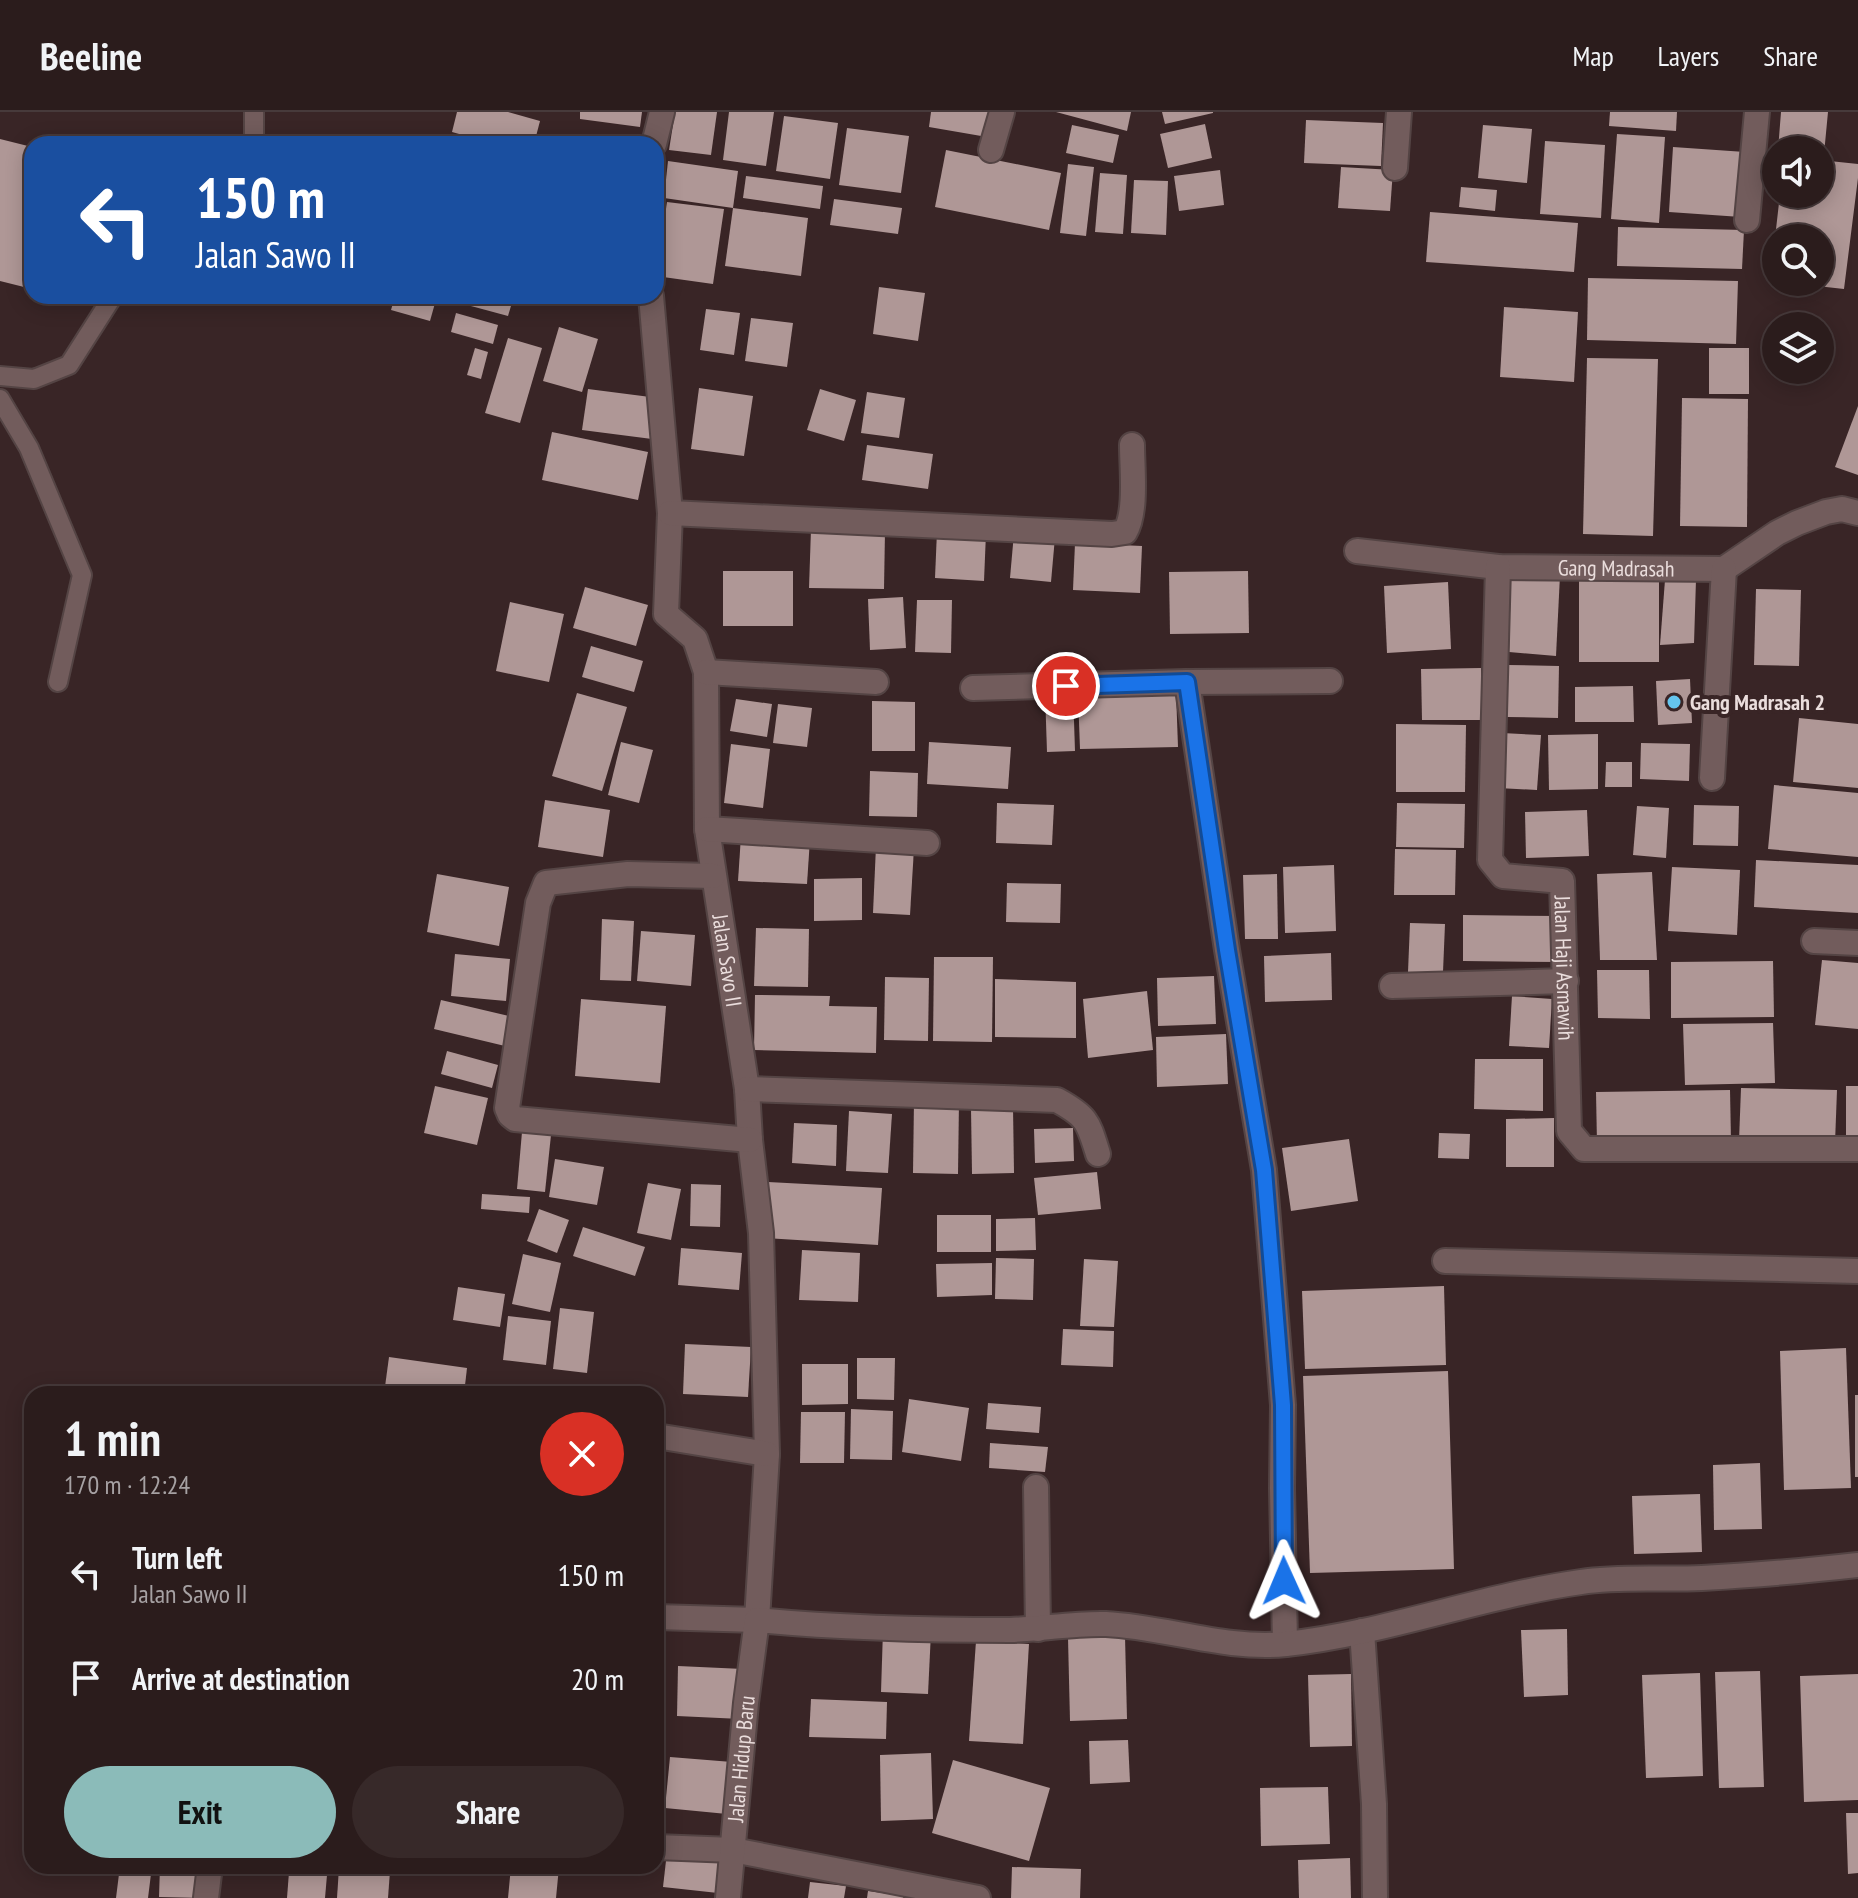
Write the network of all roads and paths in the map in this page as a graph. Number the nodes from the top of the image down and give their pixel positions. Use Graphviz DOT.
graph roads {
  1 [pos="254,112"];
  2 [pos="662,112"];
  3 [pos="1002,112"];
  4 [pos="1399,112"];
  5 [pos="1757,112"];
  6 [pos="254,136"];
  7 [pos="656,136"];
  8 [pos="991,150"];
  9 [pos="1395,168"];
  10 [pos="1747,220"];
  11 [pos="108,304"];
  12 [pos="652,304"];
  13 [pos="0,376"];
  14 [pos="0,399"];
  15 [pos="1132,445"];
  16 [pos="670,513"];
  17 [pos="1858,513"];
  18 [pos="1357,551"];
  19 [pos="1498,567"];
  20 [pos="1724,569"];
  21 [pos="706,672"];
  22 [pos="1330,681"];
  23 [pos="58,682"];
  24 [pos="876,682"];
  25 [pos="1187,682"];
  26 [pos="973,688"];
  27 [pos="1712,778"];
  28 [pos="707,829"];
  29 [pos="927,843"];
  30 [pos="713,876"];
  31 [pos="1814,941"];
  32 [pos="1858,943"];
  33 [pos="1566,981"];
  34 [pos="1392,986"];
  35 [pos="747,1089"];
  36 [pos="750,1140"];
  37 [pos="1858,1149"];
  38 [pos="1098,1154"];
  39 [pos="1445,1261"];
  40 [pos="1858,1271"];
  41 [pos="664,1437"];
  42 [pos="767,1454"];
  43 [pos="1036,1487"];
  44 [pos="1858,1565"];
  45 [pos="664,1617"];
  46 [pos="747,1620"];
  47 [pos="1038,1629"];
  48 [pos="1362,1631"];
  49 [pos="1285,1644"];
  50 [pos="664,1847"];
  51 [pos="733,1850"];
  52 [pos="209,1874"];
  53 [pos="206,1898"];
  54 [pos="728,1898"];
  55 [pos="978,1898"];
  56 [pos="1375,1898"];
  1 -- 6 [label="lane"];
  2 -- 7 [label="street"];
  3 -- 8 [label="street"];
  4 -- 9 [label="street"];
  5 -- 10 [label="street"];
  11 -- 13 [label="lane"];
  12 -- 16 [label="street, Jalan Savo II"];
  14 -- 23 [label="lane"];
  15 -- 16 [label="street"];
  16 -- 21 [label="street, Jalan Savo II"];
  17 -- 20 [label="street"];
  18 -- 19 [label="street, Gang Madrasah"];
  19 -- 20 [label="street, Gang Madrasah"];
  19 -- 33 [label="street, Jalan Haji Asmawih"];
  20 -- 27 [label="street"];
  21 -- 24 [label="street"];
  21 -- 28 [label="street, Jalan Savo II"];
  22 -- 25 [label="street"];
  25 -- 26 [label="street"];
  25 -- 49 [label="street"];
  28 -- 29 [label="street"];
  28 -- 30 [label="street, Jalan Savo II"];
  30 -- 35 [label="street, Jalan Savo II"];
  30 -- 36 [label="street"];
  31 -- 32 [label="street"];
  33 -- 34 [label="street"];
  33 -- 37 [label="street, Jalan Haji Asmawih"];
  35 -- 36 [label="street, Jalan Savo II"];
  35 -- 38 [label="street"];
  36 -- 42 [label="street, Jalan Savo II"];
  39 -- 40 [label="street"];
  41 -- 42 [label="street"];
  42 -- 46 [label="street, Jalan Savo II"];
  43 -- 47 [label="street"];
  44 -- 48 [label="street"];
  45 -- 46 [label="street"];
  46 -- 47 [label="street"];
  46 -- 51 [label="street, Jalan Hidup Baru"];
  47 -- 49 [label="street"];
  48 -- 49 [label="street"];
  48 -- 56 [label="street"];
  50 -- 51 [label="street"];
  51 -- 54 [label="street, Jalan Hidup Baru"];
  51 -- 55 [label="street"];
  52 -- 53 [label="street"];
}
